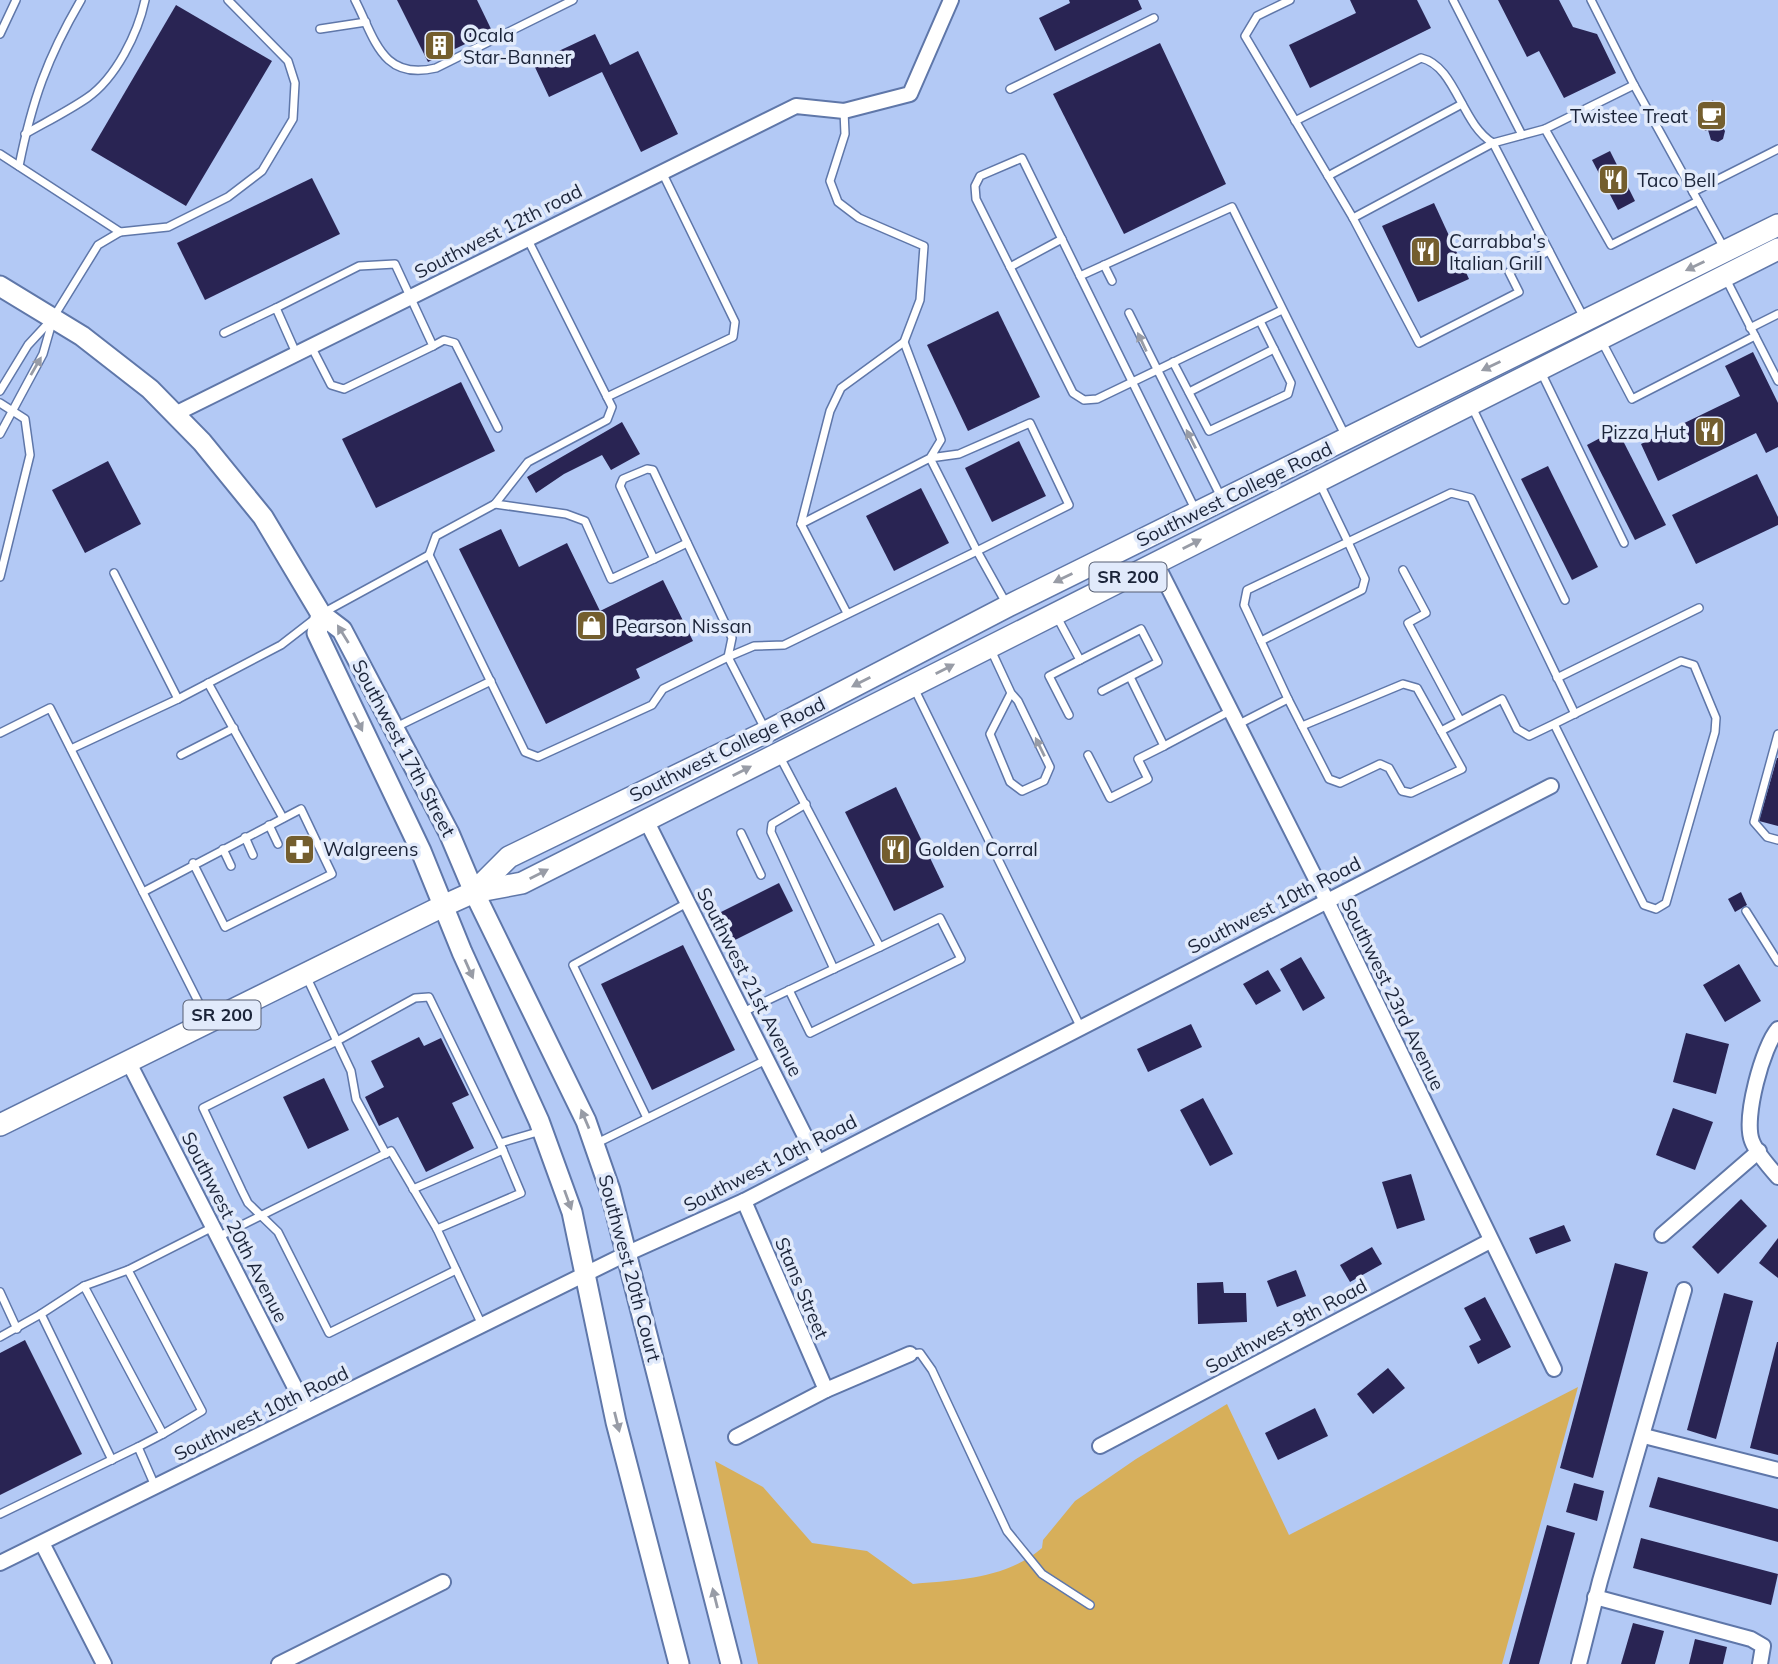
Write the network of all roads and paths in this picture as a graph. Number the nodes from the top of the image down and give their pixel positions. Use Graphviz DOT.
graph roads {
  1 [pos="16,0"];
  2 [pos="80,0"];
  3 [pos="145,0"];
  4 [pos="228,0"];
  5 [pos="355,0"];
  6 [pos="573,0"];
  7 [pos="951,0"];
  8 [pos="1290,0"];
  9 [pos="1453,0"];
  10 [pos="1591,0"];
  11 [pos="1154,18"];
  12 [pos="366,22"];
  13 [pos="320,29"];
  14 [pos="0,34"];
  15 [pos="1634,85"];
  16 [pos="1010,89"];
  17 [pos="1462,104"];
  18 [pos="844,111"];
  19 [pos="1295,121"];
  20 [pos="1545,129"];
  21 [pos="25,134"];
  22 [pos="1522,135"];
  23 [pos="1493,143"];
  24 [pos="1778,149"];
  25 [pos="0,154"];
  26 [pos="19,166"];
  27 [pos="661,170"];
  28 [pos="1328,176"];
  29 [pos="1693,192"];
  30 [pos="1698,201"];
  31 [pos="1353,218"];
  32 [pos="1778,225"];
  33 [pos="120,232"];
  34 [pos="527,238"];
  35 [pos="1062,239"];
  36 [pos="1778,249"];
  37 [pos="1549,251"];
  38 [pos="1726,251"];
  39 [pos="1104,265"];
  40 [pos="1010,267"];
  41 [pos="1080,276"];
  42 [pos="1724,276"];
  43 [pos="1112,282"];
  44 [pos="0,286"];
  45 [pos="410,296"];
  46 [pos="276,308"];
  47 [pos="1282,310"];
  48 [pos="1129,313"];
  49 [pos="1778,314"];
  50 [pos="53,318"];
  51 [pos="1585,320"];
  52 [pos="1260,321"];
  53 [pos="1753,332"];
  54 [pos="225,333"];
  55 [pos="1600,340"];
  56 [pos="904,342"];
  57 [pos="311,346"];
  58 [pos="433,346"];
  59 [pos="1274,349"];
  60 [pos="296,353"];
  61 [pos="1173,362"];
  62 [pos="1540,369"];
  63 [pos="1155,370"];
  64 [pos="1132,381"];
  65 [pos="1778,381"];
  66 [pos="0,391"];
  67 [pos="1189,392"];
  68 [pos="607,397"];
  69 [pos="0,403"];
  70 [pos="1471,404"];
  71 [pos="10,410"];
  72 [pos="175,414"];
  73 [pos="498,428"];
  74 [pos="0,434"];
  75 [pos="1347,439"];
  76 [pos="930,458"];
  77 [pos="1319,481"];
  78 [pos="1222,500"];
  79 [pos="495,504"];
  80 [pos="1197,512"];
  81 [pos="801,524"];
  82 [pos="1348,542"];
  83 [pos="687,543"];
  84 [pos="1624,543"];
  85 [pos="977,551"];
  86 [pos="429,555"];
  87 [pos="654,559"];
  88 [pos="1156,563"];
  89 [pos="1403,570"];
  90 [pos="114,573"];
  91 [pos="0,577"];
  92 [pos="1566,600"];
  93 [pos="1008,606"];
  94 [pos="1699,608"];
  95 [pos="847,613"];
  96 [pos="1055,613"];
  97 [pos="321,614"];
  98 [pos="1261,642"];
  99 [pos="989,646"];
  100 [pos="728,657"];
  101 [pos="1080,660"];
  102 [pos="1130,677"];
  103 [pos="1557,678"];
  104 [pos="491,681"];
  105 [pos="208,683"];
  106 [pos="913,685"];
  107 [pos="1102,691"];
  108 [pos="1011,693"];
  109 [pos="178,699"];
  110 [pos="1288,699"];
  111 [pos="1230,711"];
  112 [pos="1575,714"];
  113 [pos="1069,715"];
  114 [pos="1460,720"];
  115 [pos="1554,724"];
  116 [pos="1237,725"];
  117 [pos="1302,726"];
  118 [pos="234,728"];
  119 [pos="394,728"];
  120 [pos="1441,730"];
  121 [pos="766,732"];
  122 [pos="0,733"];
  123 [pos="1778,734"];
  124 [pos="1164,746"];
  125 [pos="71,749"];
  126 [pos="778,753"];
  127 [pos="181,755"];
  128 [pos="1088,755"];
  129 [pos="1550,786"];
  130 [pos="806,804"];
  131 [pos="283,818"];
  132 [pos="646,820"];
  133 [pos="269,825"];
  134 [pos="741,833"];
  135 [pos="246,837"];
  136 [pos="1778,840"];
  137 [pos="278,844"];
  138 [pos="223,849"];
  139 [pos="254,855"];
  140 [pos="193,863"];
  141 [pos="231,866"];
  142 [pos="761,875"];
  143 [pos="296,880"];
  144 [pos="301,889"];
  145 [pos="143,892"];
  146 [pos="474,892"];
  147 [pos="271,894"];
  148 [pos="1326,899"];
  149 [pos="275,902"];
  150 [pos="688,902"];
  151 [pos="249,904"];
  152 [pos="443,906"];
  153 [pos="1746,911"];
  154 [pos="253,913"];
  155 [pos="880,947"];
  156 [pos="1778,962"];
  157 [pos="834,969"];
  158 [pos="305,974"];
  159 [pos="789,990"];
  160 [pos="743,1012"];
  161 [pos="208,1022"];
  162 [pos="1080,1026"];
  163 [pos="1778,1029"];
  164 [pos="337,1041"];
  165 [pos="767,1060"];
  166 [pos="128,1061"];
  167 [pos="648,1118"];
  168 [pos="0,1125"];
  169 [pos="542,1130"];
  170 [pos="595,1145"];
  171 [pos="501,1147"];
  172 [pos="1759,1151"];
  173 [pos="386,1154"];
  174 [pos="818,1162"];
  175 [pos="1778,1177"];
  176 [pos="413,1189"];
  177 [pos="744,1201"];
  178 [pos="261,1215"];
  179 [pos="437,1229"];
  180 [pos="216,1232"];
  181 [pos="1662,1235"];
  182 [pos="1490,1241"];
  183 [pos="626,1254"];
  184 [pos="128,1270"];
  185 [pos="456,1270"];
  186 [pos="584,1274"];
  187 [pos="84,1286"];
  188 [pos="1684,1290"];
  189 [pos="0,1292"];
  190 [pos="41,1314"];
  191 [pos="482,1325"];
  192 [pos="17,1329"];
  193 [pos="0,1337"];
  194 [pos="910,1354"];
  195 [pos="1553,1369"];
  196 [pos="826,1390"];
  197 [pos="307,1411"];
  198 [pos="163,1434"];
  199 [pos="1644,1436"];
  200 [pos="736,1437"];
  201 [pos="1100,1446"];
  202 [pos="138,1447"];
  203 [pos="112,1460"];
  204 [pos="1778,1470"];
  205 [pos="155,1487"];
  206 [pos="0,1514"];
  207 [pos="42,1543"];
  208 [pos="0,1563"];
  209 [pos="443,1581"];
  210 [pos="1595,1597"];
  211 [pos="1090,1605"];
  212 [pos="103,1664"];
  213 [pos="279,1664"];
  214 [pos="679,1664"];
  215 [pos="731,1664"];
  216 [pos="1579,1664"];
  217 [pos="1760,1664"];
  1 -- 14 [label="lane"];
  2 -- 21 [label="lane"];
  3 -- 21 [label="lane"];
  4 -- 33 [label="lane"];
  5 -- 12 [label="lane"];
  6 -- 12 [label="lane"];
  7 -- 18 [label="street"];
  8 -- 19 [label="lane"];
  9 -- 22 [label="lane"];
  10 -- 15 [label="lane"];
  11 -- 16 [label="lane"];
  12 -- 13 [label="lane"];
  15 -- 20 [label="lane"];
  15 -- 29 [label="lane"];
  17 -- 19 [label="lane"];
  17 -- 23 [label="lane"];
  17 -- 28 [label="lane"];
  18 -- 27 [label="street, Southwest 12th road"];
  18 -- 56 [label="lane"];
  19 -- 28 [label="lane"];
  20 -- 22 [label="lane"];
  20 -- 30 [label="lane"];
  21 -- 26 [label="lane"];
  22 -- 23 [label="lane"];
  23 -- 31 [label="lane"];
  23 -- 37 [label="lane"];
  24 -- 29 [label="lane"];
  25 -- 26 [label="lane"];
  26 -- 33 [label="lane"];
  27 -- 34 [label="street, Southwest 12th road"];
  27 -- 68 [label="lane"];
  28 -- 31 [label="lane"];
  29 -- 30 [label="lane"];
  30 -- 38 [label="lane"];
  31 -- 37 [label="lane"];
  32 -- 38 [label="main road, Southwest College Road / SR 200"];
  33 -- 50 [label="lane"];
  34 -- 45 [label="street, Southwest 12th road"];
  34 -- 68 [label="lane"];
  35 -- 40 [label="lane"];
  35 -- 40 [label="lane"];
  35 -- 41 [label="lane"];
  36 -- 42 [label="main road, Southwest College Road / SR 200"];
  37 -- 51 [label="lane"];
  38 -- 51 [label="main road, Southwest College Road / SR 200, one-way"];
  39 -- 41 [label="lane"];
  39 -- 43 [label="lane"];
  39 -- 47 [label="lane"];
  40 -- 64 [label="lane"];
  41 -- 64 [label="lane"];
  42 -- 53 [label="lane"];
  42 -- 55 [label="main road, Southwest College Road / SR 200"];
  44 -- 50 [label="main road, Southwest 17th Street"];
  45 -- 46 [label="lane"];
  45 -- 57 [label="street, Southwest 12th road"];
  45 -- 58 [label="lane"];
  46 -- 54 [label="lane"];
  46 -- 60 [label="lane"];
  47 -- 52 [label="lane"];
  47 -- 75 [label="lane"];
  63 -- 48 [label="lane, one-way"];
  49 -- 53 [label="lane"];
  50 -- 66 [label="lane"];
  71 -- 50 [label="lane, one-way"];
  50 -- 72 [label="main road, Southwest 17th Street"];
  51 -- 75 [label="main road, Southwest College Road / SR 200, one-way"];
  52 -- 59 [label="lane"];
  52 -- 61 [label="lane"];
  53 -- 55 [label="lane"];
  53 -- 65 [label="lane"];
  55 -- 62 [label="main road, Southwest College Road / SR 200"];
  56 -- 76 [label="lane"];
  56 -- 81 [label="lane"];
  57 -- 58 [label="lane"];
  57 -- 60 [label="street, Southwest 12th road"];
  58 -- 73 [label="lane"];
  59 -- 67 [label="lane"];
  59 -- 67 [label="lane"];
  60 -- 72 [label="street, Southwest 12th road"];
  61 -- 63 [label="lane"];
  61 -- 67 [label="lane"];
  62 -- 70 [label="main road, Southwest College Road / SR 200"];
  62 -- 84 [label="lane"];
  63 -- 64 [label="lane"];
  78 -- 63 [label="lane, one-way"];
  64 -- 80 [label="lane"];
  68 -- 79 [label="lane"];
  69 -- 71 [label="lane"];
  70 -- 77 [label="main road, Southwest College Road / SR 200"];
  70 -- 92 [label="lane"];
  71 -- 74 [label="lane"];
  71 -- 91 [label="lane"];
  72 -- 97 [label="main road, Southwest 17th Street"];
  75 -- 78 [label="main road, Southwest College Road / SR 200"];
  76 -- 81 [label="lane"];
  76 -- 85 [label="lane"];
  76 -- 85 [label="lane"];
  77 -- 82 [label="lane"];
  88 -- 77 [label="main road, Southwest College Road / SR 200, one-way"];
  78 -- 80 [label="main road, Southwest College Road / SR 200"];
  79 -- 86 [label="lane"];
  79 -- 87 [label="lane"];
  80 -- 93 [label="main road, Southwest College Road / SR 200, one-way"];
  81 -- 95 [label="lane"];
  82 -- 98 [label="lane"];
  82 -- 98 [label="lane"];
  82 -- 103 [label="lane"];
  83 -- 87 [label="lane"];
  83 -- 87 [label="lane"];
  83 -- 100 [label="lane"];
  85 -- 93 [label="lane"];
  85 -- 95 [label="lane"];
  86 -- 97 [label="lane"];
  86 -- 104 [label="lane"];
  88 -- 96 [label="main road, Southwest College Road / SR 200"];
  88 -- 111 [label="street, Southwest 23rd Avenue"];
  89 -- 114 [label="lane"];
  90 -- 109 [label="lane"];
  93 -- 121 [label="main road, Southwest College Road / SR 200, one-way"];
  94 -- 103 [label="lane"];
  95 -- 100 [label="lane"];
  96 -- 99 [label="main road, Southwest College Road / SR 200"];
  96 -- 101 [label="lane"];
  97 -- 105 [label="lane"];
  119 -- 97 [label="main road, Southwest 17th Street, one-way"];
  97 -- 152 [label="main road, Southwest 17th Street, one-way"];
  98 -- 110 [label="lane"];
  106 -- 99 [label="main road, Southwest College Road / SR 200, one-way"];
  99 -- 108 [label="lane"];
  100 -- 104 [label="lane"];
  100 -- 121 [label="lane"];
  101 -- 102 [label="lane"];
  101 -- 113 [label="lane"];
  102 -- 107 [label="lane"];
  102 -- 124 [label="lane"];
  103 -- 112 [label="lane"];
  104 -- 119 [label="lane"];
  105 -- 109 [label="lane"];
  105 -- 118 [label="lane"];
  106 -- 126 [label="main road, Southwest College Road / SR 200"];
  106 -- 162 [label="lane"];
  108 -- 108 [label="lane, one-way"];
  109 -- 125 [label="lane"];
  110 -- 116 [label="lane"];
  110 -- 117 [label="lane"];
  111 -- 116 [label="street, Southwest 23rd Avenue"];
  111 -- 124 [label="lane"];
  112 -- 115 [label="lane"];
  112 -- 115 [label="lane"];
  114 -- 115 [label="lane"];
  114 -- 120 [label="lane"];
  116 -- 148 [label="street, Southwest 23rd Avenue"];
  117 -- 120 [label="lane"];
  117 -- 120 [label="lane"];
  118 -- 127 [label="lane"];
  118 -- 131 [label="lane"];
  119 -- 146 [label="main road, Southwest 17th Street"];
  121 -- 146 [label="main road, Southwest College Road / SR 200"];
  122 -- 125 [label="lane"];
  123 -- 136 [label="lane"];
  124 -- 128 [label="lane"];
  125 -- 145 [label="lane"];
  126 -- 130 [label="lane"];
  132 -- 126 [label="main road, Southwest College Road / SR 200, one-way"];
  129 -- 148 [label="street, Southwest 10th Road"];
  130 -- 155 [label="lane"];
  130 -- 157 [label="lane"];
  131 -- 133 [label="lane"];
  131 -- 144 [label="lane"];
  146 -- 132 [label="main road, Southwest College Road / SR 200, one-way"];
  132 -- 150 [label="street, Southwest 21st Avenue"];
  133 -- 135 [label="lane"];
  133 -- 137 [label="lane"];
  134 -- 142 [label="lane"];
  135 -- 138 [label="lane"];
  135 -- 139 [label="lane"];
  138 -- 140 [label="lane"];
  138 -- 141 [label="lane"];
  140 -- 145 [label="lane"];
  140 -- 154 [label="lane"];
  143 -- 144 [label="lane"];
  144 -- 149 [label="lane"];
  145 -- 161 [label="lane"];
  146 -- 152 [label="main road, Southwest College Road / SR 200"];
  170 -- 146 [label="main road, Southwest 20th Court, one-way"];
  147 -- 149 [label="lane"];
  148 -- 162 [label="street, Southwest 10th Road"];
  148 -- 182 [label="street, Southwest 23rd Avenue"];
  149 -- 154 [label="lane"];
  150 -- 160 [label="street, Southwest 21st Avenue"];
  150 -- 167 [label="lane"];
  151 -- 154 [label="lane"];
  152 -- 158 [label="main road, Southwest College Road / SR 200"];
  152 -- 169 [label="main road, one-way"];
  153 -- 156 [label="lane"];
  155 -- 157 [label="lane"];
  155 -- 159 [label="lane"];
  157 -- 159 [label="lane"];
  158 -- 161 [label="main road, Southwest College Road / SR 200"];
  158 -- 164 [label="lane"];
  159 -- 160 [label="lane"];
  160 -- 165 [label="street, Southwest 21st Avenue"];
  161 -- 166 [label="main road, Southwest College Road / SR 200"];
  162 -- 174 [label="street, Southwest 10th Road"];
  163 -- 172 [label="street"];
  164 -- 171 [label="lane"];
  164 -- 173 [label="lane"];
  164 -- 178 [label="lane"];
  165 -- 167 [label="lane"];
  165 -- 174 [label="street, Southwest 21st Avenue"];
  166 -- 168 [label="main road, Southwest College Road / SR 200"];
  166 -- 180 [label="street, Southwest 20th Avenue"];
  167 -- 170 [label="lane"];
  169 -- 171 [label="lane"];
  169 -- 186 [label="main road, one-way"];
  170 -- 183 [label="main road, Southwest 20th Court"];
  171 -- 176 [label="lane"];
  171 -- 179 [label="lane"];
  172 -- 175 [label="street"];
  172 -- 181 [label="street"];
  173 -- 176 [label="lane"];
  173 -- 178 [label="lane"];
  174 -- 177 [label="street, Southwest 10th Road"];
  176 -- 179 [label="lane"];
  177 -- 183 [label="street, Southwest 10th Road"];
  177 -- 196 [label="street, Stans Street"];
  178 -- 180 [label="lane"];
  178 -- 185 [label="lane"];
  179 -- 185 [label="lane"];
  180 -- 184 [label="lane"];
  180 -- 197 [label="street, Southwest 20th Avenue"];
  182 -- 195 [label="street, Southwest 23rd Avenue"];
  182 -- 201 [label="street, Southwest 9th Road"];
  183 -- 186 [label="street, Southwest 10th Road"];
  215 -- 183 [label="main road, Southwest 20th Court, one-way"];
  184 -- 187 [label="lane"];
  184 -- 198 [label="lane"];
  185 -- 191 [label="lane"];
  186 -- 191 [label="street, Southwest 10th Road"];
  186 -- 214 [label="main road, one-way"];
  187 -- 190 [label="lane"];
  187 -- 198 [label="lane"];
  188 -- 199 [label="street"];
  189 -- 192 [label="lane"];
  190 -- 192 [label="lane"];
  190 -- 203 [label="lane"];
  191 -- 197 [label="street, Southwest 10th Road"];
  192 -- 193 [label="lane"];
  194 -- 196 [label="street"];
  194 -- 211 [label="lane"];
  196 -- 200 [label="street"];
  197 -- 205 [label="street, Southwest 10th Road"];
  198 -- 202 [label="lane"];
  199 -- 204 [label="street"];
  199 -- 210 [label="street"];
  202 -- 203 [label="lane"];
  202 -- 205 [label="lane"];
  203 -- 206 [label="lane"];
  205 -- 207 [label="street, Southwest 10th Road"];
  207 -- 208 [label="street, Southwest 10th Road"];
  207 -- 212 [label="street"];
  209 -- 213 [label="street"];
  210 -- 216 [label="street"];
  210 -- 217 [label="street"];
}
